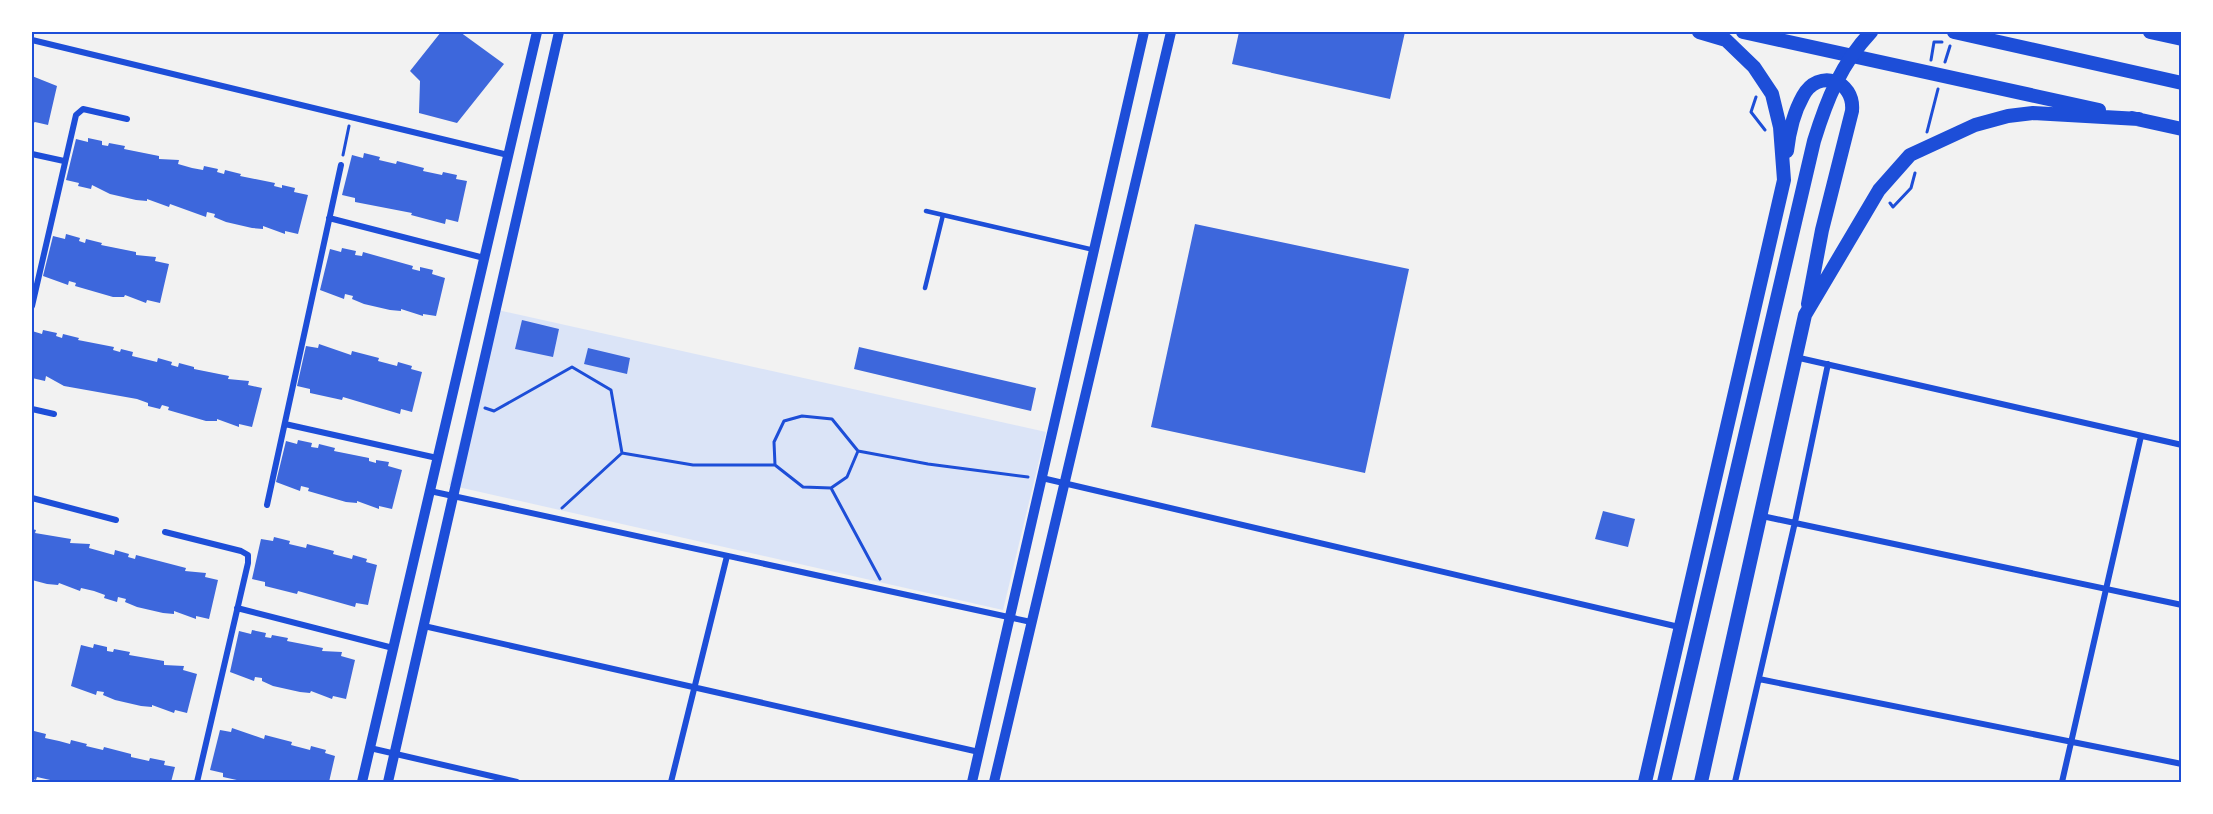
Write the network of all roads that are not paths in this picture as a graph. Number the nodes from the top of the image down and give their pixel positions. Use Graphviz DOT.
graph roads {
  1 [pos="537,32"];
  2 [pos="559,32"];
  3 [pos="1144,32"];
  4 [pos="1171,32"];
  5 [pos="1699,32"];
  6 [pos="1743,32"];
  7 [pos="1871,32"];
  8 [pos="2150,32"];
  9 [pos="1952,37"];
  10 [pos="2181,39"];
  11 [pos="32,40"];
  12 [pos="526,76"];
  13 [pos="548,81"];
  14 [pos="2181,83"];
  15 [pos="127,119"];
  16 [pos="2139,119"];
  17 [pos="2181,129"];
  18 [pos="32,154"];
  19 [pos="508,155"];
  20 [pos="64,161"];
  21 [pos="341,165"];
  22 [pos="1784,180"];
  23 [pos="926,211"];
  24 [pos="943,215"];
  25 [pos="329,218"];
  26 [pos="1094,250"];
  27 [pos="484,258"];
  28 [pos="925,288"];
  29 [pos="32,306"];
  30 [pos="1805,315"];
  31 [pos="1795,357"];
  32 [pos="1827,364"];
  33 [pos="32,409"];
  34 [pos="54,414"];
  35 [pos="285,424"];
  36 [pos="2141,436"];
  37 [pos="2181,445"];
  38 [pos="438,458"];
  39 [pos="1042,478"];
  40 [pos="1063,482"];
  41 [pos="430,491"];
  42 [pos="453,496"];
  43 [pos="32,498"];
  44 [pos="267,505"];
  45 [pos="1762,516"];
  46 [pos="116,520"];
  47 [pos="1795,522"];
  48 [pos="165,532"];
  49 [pos="727,556"];
  50 [pos="2106,589"];
  51 [pos="2181,605"];
  52 [pos="237,608"];
  53 [pos="1010,618"];
  54 [pos="1031,622"];
  55 [pos="424,626"];
  56 [pos="1679,627"];
  57 [pos="393,648"];
  58 [pos="1759,679"];
  59 [pos="695,688"];
  60 [pos="2071,742"];
  61 [pos="370,748"];
  62 [pos="979,752"];
  63 [pos="394,755"];
  64 [pos="2181,764"];
  65 [pos="197,783"];
  66 [pos="362,783"];
  67 [pos="388,783"];
  68 [pos="516,783"];
  69 [pos="671,783"];
  70 [pos="972,783"];
  71 [pos="994,783"];
  72 [pos="1645,783"];
  73 [pos="1664,783"];
  74 [pos="1701,783"];
  75 [pos="1734,783"];
  76 [pos="2062,783"];
  1 -- 12 [label="street"];
  2 -- 13 [label="street"];
  3 -- 26 [label="street"];
  4 -- 40 [label="street"];
  5 -- 22 [label="main road"];
  6 -- 16 [label="main road"];
  7 -- 73 [label="main road"];
  8 -- 10 [label="main road"];
  9 -- 14 [label="main road"];
  11 -- 19 [label="street"];
  12 -- 13 [label="street"];
  12 -- 19 [label="street"];
  13 -- 42 [label="street"];
  15 -- 20 [label="street"];
  16 -- 17 [label="main road"];
  16 -- 30 [label="main road"];
  18 -- 20 [label="street"];
  19 -- 27 [label="street"];
  20 -- 29 [label="street"];
  21 -- 25 [label="street"];
  22 -- 30 [label="main road"];
  22 -- 56 [label="main road"];
  23 -- 24 [label="lane"];
  24 -- 26 [label="lane"];
  24 -- 28 [label="lane"];
  25 -- 27 [label="street"];
  25 -- 35 [label="street"];
  26 -- 39 [label="street"];
  27 -- 38 [label="street"];
  30 -- 31 [label="main road"];
  31 -- 32 [label="street"];
  31 -- 45 [label="main road"];
  32 -- 36 [label="street"];
  32 -- 47 [label="street"];
  33 -- 34 [label="street"];
  35 -- 38 [label="street"];
  35 -- 44 [label="street"];
  36 -- 37 [label="street"];
  36 -- 50 [label="street"];
  38 -- 41 [label="street"];
  39 -- 40 [label="street"];
  39 -- 53 [label="street"];
  40 -- 54 [label="street"];
  40 -- 56 [label="street"];
  41 -- 42 [label="street"];
  41 -- 57 [label="street"];
  42 -- 49 [label="street"];
  42 -- 55 [label="street"];
  43 -- 46 [label="street"];
  45 -- 47 [label="street"];
  45 -- 74 [label="main road"];
  47 -- 50 [label="street"];
  47 -- 58 [label="street"];
  48 -- 52 [label="street"];
  49 -- 53 [label="street"];
  49 -- 59 [label="street"];
  50 -- 51 [label="street"];
  50 -- 60 [label="street"];
  52 -- 57 [label="street"];
  52 -- 65 [label="street"];
  53 -- 54 [label="street"];
  53 -- 62 [label="street"];
  54 -- 71 [label="street"];
  55 -- 59 [label="street"];
  55 -- 63 [label="street"];
  56 -- 72 [label="main road"];
  57 -- 61 [label="street"];
  58 -- 60 [label="street"];
  58 -- 75 [label="street"];
  59 -- 62 [label="street"];
  59 -- 69 [label="street"];
  60 -- 64 [label="street"];
  60 -- 76 [label="street"];
  61 -- 63 [label="street"];
  61 -- 66 [label="street"];
  62 -- 70 [label="street"];
  63 -- 67 [label="street"];
  63 -- 68 [label="street"];
}
